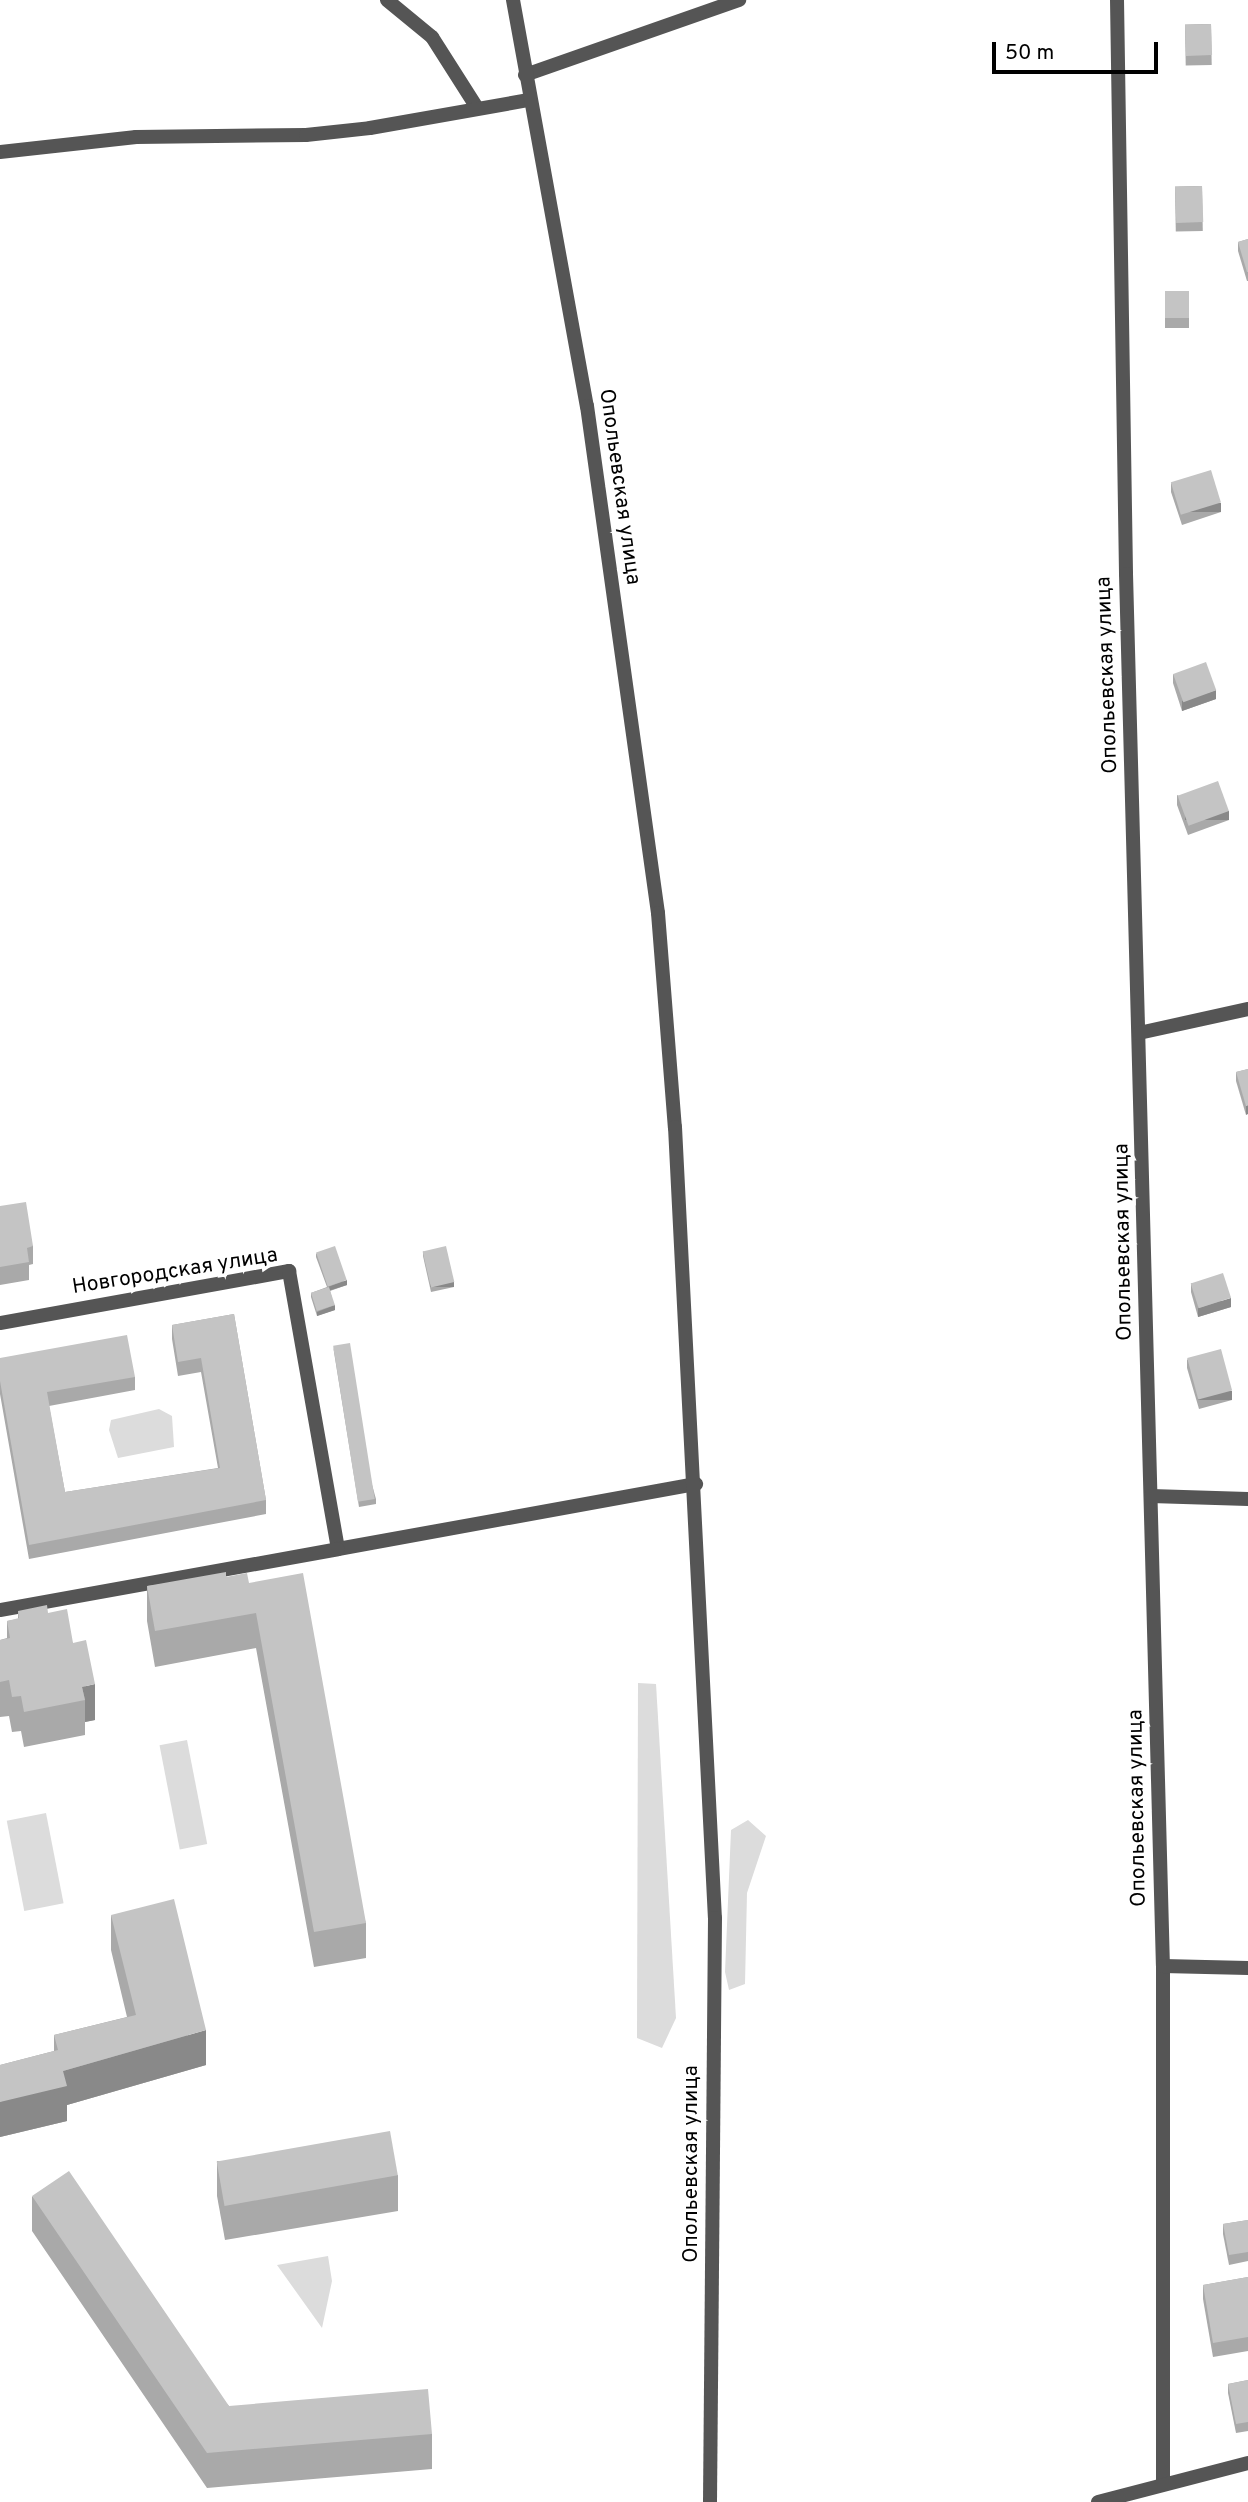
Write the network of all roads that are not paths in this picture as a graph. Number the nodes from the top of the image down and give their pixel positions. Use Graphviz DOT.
graph roads {
  1 [pos="387,0"];
  2 [pos="513,0"];
  3 [pos="738,0"];
  4 [pos="1117,0"];
  5 [pos="525,75"];
  6 [pos="528,100"];
  7 [pos="476,106"];
  8 [pos="0,152"];
  9 [pos="1248,1009"];
  10 [pos="1139,1033"];
  11 [pos="0,1323"];
  12 [pos="696,1484"];
  13 [pos="1151,1496"];
  14 [pos="1248,1499"];
  15 [pos="338,1549"];
  16 [pos="0,1610"];
  17 [pos="1163,1966"];
  18 [pos="1248,1968"];
  19 [pos="1248,2463"];
  20 [pos="1163,2482"];
  21 [pos="710,2502"];
  22 [pos="1098,2502"];
  1 -- 7 [label="street"];
  2 -- 5 [label="street, Опольевская улица"];
  3 -- 5 [label="street"];
  4 -- 10 [label="street, Опольевская улица"];
  5 -- 6 [label="street, Опольевская улица"];
  6 -- 7 [label="street"];
  6 -- 12 [label="street, Опольевская улица"];
  7 -- 8 [label="street"];
  9 -- 10 [label="street"];
  10 -- 13 [label="street, Опольевская улица"];
  11 -- 15 [label="street, Новгородская улица"];
  12 -- 15 [label="street"];
  12 -- 21 [label="street, Опольевская улица"];
  13 -- 14 [label="street"];
  13 -- 17 [label="street, Опольевская улица"];
  15 -- 16 [label="street"];
  17 -- 18 [label="street"];
  17 -- 20 [label="street, Опольевская улица"];
  19 -- 20 [label="street"];
  20 -- 22 [label="street"];
}
